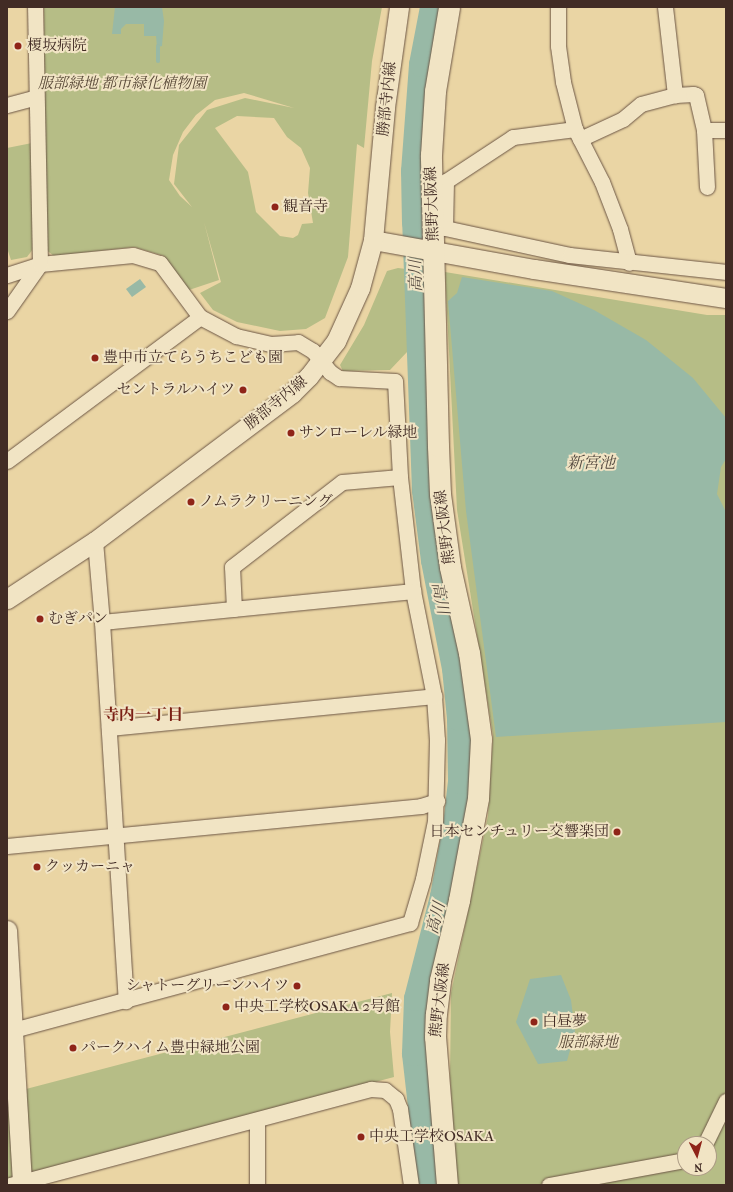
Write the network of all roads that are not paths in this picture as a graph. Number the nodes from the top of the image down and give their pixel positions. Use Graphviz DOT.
graph roads {
  1 [pos="35,7"];
  2 [pos="399,7"];
  3 [pos="449,7"];
  4 [pos="558,7"];
  5 [pos="665,7"];
  6 [pos="675,95"];
  7 [pos="36,97"];
  8 [pos="7,105"];
  9 [pos="704,130"];
  10 [pos="726,130"];
  11 [pos="578,134"];
  12 [pos="707,187"];
  13 [pos="373,240"];
  14 [pos="433,249"];
  15 [pos="540,249"];
  16 [pos="629,263"];
  17 [pos="40,264"];
  18 [pos="534,269"];
  19 [pos="726,272"];
  20 [pos="7,275"];
  21 [pos="726,298"];
  22 [pos="7,312"];
  23 [pos="200,317"];
  24 [pos="321,361"];
  25 [pos="7,462"];
  26 [pos="400,476"];
  27 [pos="95,541"];
  28 [pos="413,591"];
  29 [pos="7,599"];
  30 [pos="234,609"];
  31 [pos="102,622"];
  32 [pos="434,696"];
  33 [pos="109,728"];
  34 [pos="437,801"];
  35 [pos="115,835"];
  36 [pos="7,846"];
  37 [pos="7,930"];
  38 [pos="126,1001"];
  39 [pos="10,1031"];
  40 [pos="726,1101"];
  41 [pos="726,1112"];
  42 [pos="257,1121"];
  43 [pos="709,1136"];
  44 [pos="714,1136"];
  45 [pos="677,1161"];
  46 [pos="677,1167"];
  47 [pos="19,1180"];
  48 [pos="257,1185"];
  49 [pos="411,1185"];
  50 [pos="447,1185"];
  51 [pos="548,1185"];
  52 [pos="578,1185"];
  1 -- 7 [label="street"];
  2 -- 13 [label="street, 勝部寺内線"];
  3 -- 14 [label="main road, 熊野大阪線"];
  4 -- 11 [label="street"];
  5 -- 6 [label="street"];
  6 -- 9 [label="street"];
  6 -- 11 [label="street"];
  7 -- 8 [label="street"];
  7 -- 17 [label="street"];
  9 -- 10 [label="street"];
  9 -- 12 [label="street"];
  11 -- 15 [label="street"];
  11 -- 16 [label="street"];
  13 -- 14 [label="street"];
  13 -- 24 [label="street, 勝部寺内線"];
  14 -- 18 [label="street"];
  14 -- 50 [label="main road, 熊野大阪線"];
  15 -- 16 [label="street"];
  15 -- 18 [label="street"];
  16 -- 19 [label="street"];
  17 -- 20 [label="street"];
  17 -- 22 [label="street"];
  17 -- 23 [label="street"];
  18 -- 21 [label="street"];
  23 -- 24 [label="street"];
  23 -- 25 [label="street"];
  24 -- 26 [label="street"];
  24 -- 27 [label="street, 勝部寺内線"];
  26 -- 28 [label="street"];
  26 -- 30 [label="street"];
  27 -- 29 [label="street, 勝部寺内線"];
  27 -- 31 [label="street"];
  28 -- 30 [label="street"];
  28 -- 32 [label="street"];
  30 -- 31 [label="street"];
  31 -- 33 [label="street"];
  32 -- 33 [label="street"];
  32 -- 34 [label="street"];
  33 -- 35 [label="street"];
  34 -- 35 [label="street"];
  34 -- 38 [label="street"];
  35 -- 36 [label="street"];
  35 -- 38 [label="street"];
  37 -- 39 [label="street"];
  38 -- 39 [label="street"];
  39 -- 47 [label="street"];
  40 -- 43 [label="street"];
  41 -- 44 [label="street"];
  42 -- 47 [label="street"];
  42 -- 48 [label="street"];
  42 -- 49 [label="street"];
  45 -- 51 [label="street"];
  46 -- 52 [label="street"];
}
